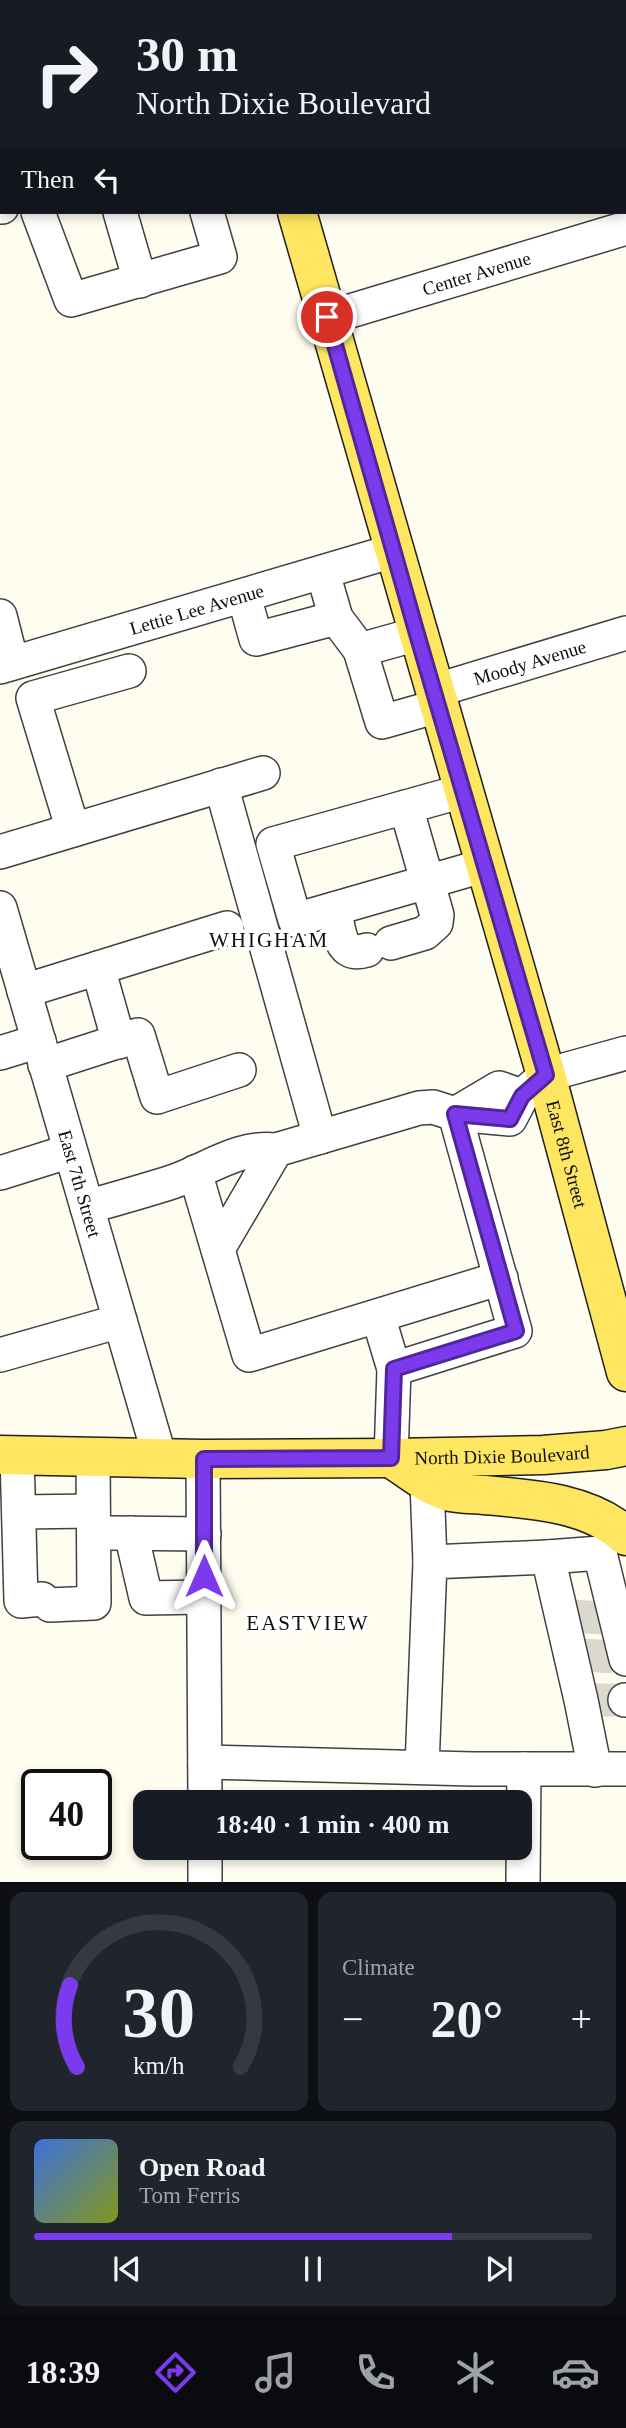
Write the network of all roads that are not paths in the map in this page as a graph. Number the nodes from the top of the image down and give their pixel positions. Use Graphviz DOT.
graph roads {
  1 [pos="39,214"];
  2 [pos="121,214"];
  3 [pos="208,214"];
  4 [pos="298,214"];
  5 [pos="626,228"];
  6 [pos="139,281"];
  7 [pos="327,317"];
  8 [pos="393,551"];
  9 [pos="323,573"];
  10 [pos="244,596"];
  11 [pos="0,616"];
  12 [pos="336,618"];
  13 [pos="626,633"];
  14 [pos="417,634"];
  15 [pos="58,650"];
  16 [pos="360,650"];
  17 [pos="6,665"];
  18 [pos="129,671"];
  19 [pos="69,688"];
  20 [pos="436,699"];
  21 [pos="262,773"];
  22 [pos="221,785"];
  23 [pos="463,791"];
  24 [pos="406,807"];
  25 [pos="73,830"];
  26 [pos="0,852"];
  27 [pos="486,865"];
  28 [pos="427,882"];
  29 [pos="0,908"];
  30 [pos="334,909"];
  31 [pos="227,928"];
  32 [pos="7,960"];
  33 [pos="98,968"];
  34 [pos="24,991"];
  35 [pos="120,1042"];
  36 [pos="0,1053"];
  37 [pos="42,1053"];
  38 [pos="626,1053"];
  39 [pos="239,1070"];
  40 [pos="534,1086"];
  41 [pos="455,1114"];
  42 [pos="320,1137"];
  43 [pos="276,1150"];
  44 [pos="71,1151"];
  45 [pos="195,1172"];
  46 [pos="0,1173"];
  47 [pos="87,1207"];
  48 [pos="218,1249"];
  49 [pos="501,1278"];
  50 [pos="378,1316"];
  51 [pos="120,1321"];
  52 [pos="0,1354"];
  53 [pos="394,1369"];
  54 [pos="626,1372"];
  55 [pos="626,1446"];
  56 [pos="9,1455"];
  57 [pos="93,1457"];
  58 [pos="160,1458"];
  59 [pos="391,1458"];
  60 [pos="204,1459"];
  61 [pos="428,1482"];
  62 [pos="19,1512"];
  63 [pos="93,1522"];
  64 [pos="131,1533"];
  65 [pos="204,1534"];
  66 [pos="626,1536"];
  67 [pos="548,1557"];
  68 [pos="430,1562"];
  69 [pos="204,1597"];
  70 [pos="146,1598"];
  71 [pos="94,1603"];
  72 [pos="588,1617"];
  73 [pos="604,1657"];
  74 [pos="607,1700"];
  75 [pos="205,1762"];
  76 [pos="422,1767"];
  77 [pos="524,1769"];
  78 [pos="610,1769"];
  79 [pos="205,1790"];
  80 [pos="205,1860"];
  81 [pos="205,1882"];
  82 [pos="523,1882"];
  1 -- 6 [label="street"];
  2 -- 6 [label="street"];
  3 -- 6 [label="street"];
  4 -- 7 [label="main road, East 8th Street"];
  5 -- 7 [label="street, Center Avenue"];
  7 -- 8 [label="main road, East 8th Street"];
  8 -- 9 [label="street, Lettie Lee Avenue"];
  8 -- 14 [label="main road, East 8th Street"];
  9 -- 10 [label="street, Lettie Lee Avenue"];
  9 -- 12 [label="street"];
  10 -- 12 [label="street"];
  10 -- 15 [label="street, Lettie Lee Avenue"];
  11 -- 17 [label="street"];
  12 -- 16 [label="street"];
  13 -- 20 [label="street, Moody Avenue"];
  14 -- 16 [label="street"];
  14 -- 20 [label="main road, East 8th Street"];
  15 -- 17 [label="street, Lettie Lee Avenue"];
  15 -- 19 [label="street"];
  16 -- 20 [label="street, Moody Avenue"];
  18 -- 19 [label="street"];
  19 -- 25 [label="street"];
  20 -- 23 [label="main road, East 8th Street"];
  21 -- 22 [label="street"];
  22 -- 25 [label="street"];
  22 -- 42 [label="street"];
  23 -- 24 [label="street"];
  23 -- 27 [label="main road, East 8th Street"];
  24 -- 28 [label="street"];
  24 -- 30 [label="street"];
  25 -- 26 [label="street"];
  27 -- 28 [label="street"];
  27 -- 40 [label="main road, East 8th Street"];
  28 -- 30 [label="street"];
  28 -- 30 [label="street"];
  29 -- 32 [label="street, East 7th Street"];
  31 -- 33 [label="street"];
  32 -- 34 [label="street, East 7th Street"];
  33 -- 34 [label="street"];
  33 -- 35 [label="street"];
  34 -- 37 [label="street, East 7th Street"];
  35 -- 37 [label="street"];
  35 -- 39 [label="street"];
  36 -- 37 [label="street"];
  37 -- 44 [label="street, East 7th Street"];
  38 -- 40 [label="street"];
  40 -- 41 [label="street"];
  40 -- 54 [label="main road, East 8th Street"];
  41 -- 42 [label="street"];
  41 -- 49 [label="street"];
  42 -- 43 [label="street"];
  43 -- 45 [label="street"];
  43 -- 48 [label="street"];
  44 -- 46 [label="street"];
  44 -- 47 [label="street, East 7th Street"];
  45 -- 47 [label="street"];
  45 -- 48 [label="street"];
  47 -- 51 [label="street, East 7th Street"];
  48 -- 50 [label="street"];
  49 -- 50 [label="street"];
  49 -- 53 [label="street"];
  50 -- 53 [label="street"];
  51 -- 52 [label="street"];
  51 -- 58 [label="street, East 7th Street"];
  53 -- 59 [label="street"];
  55 -- 59 [label="main road, North Dixie Boulevard"];
  56 -- 57 [label="main road, North Dixie Boulevard"];
  56 -- 62 [label="street"];
  57 -- 58 [label="main road, North Dixie Boulevard"];
  57 -- 63 [label="street"];
  58 -- 60 [label="main road, North Dixie Boulevard"];
  59 -- 60 [label="main road, North Dixie Boulevard"];
  59 -- 61 [label="main road"];
  60 -- 65 [label="street"];
  61 -- 66 [label="main road"];
  61 -- 68 [label="street"];
  62 -- 63 [label="street"];
  62 -- 71 [label="street"];
  63 -- 64 [label="street"];
  63 -- 71 [label="street"];
  64 -- 65 [label="street"];
  64 -- 70 [label="street"];
  65 -- 69 [label="street"];
  67 -- 68 [label="street"];
  67 -- 72 [label="street"];
  67 -- 72 [label="street"];
  68 -- 76 [label="street"];
  69 -- 70 [label="street"];
  69 -- 75 [label="street"];
  70 -- 71 [label="street"];
  72 -- 73 [label="street"];
  72 -- 73 [label="street"];
  73 -- 74 [label="street"];
  74 -- 78 [label="street"];
  75 -- 76 [label="street"];
  75 -- 79 [label="street"];
  76 -- 77 [label="street"];
  77 -- 78 [label="street"];
  77 -- 82 [label="street"];
  80 -- 81 [label="street"];
}
